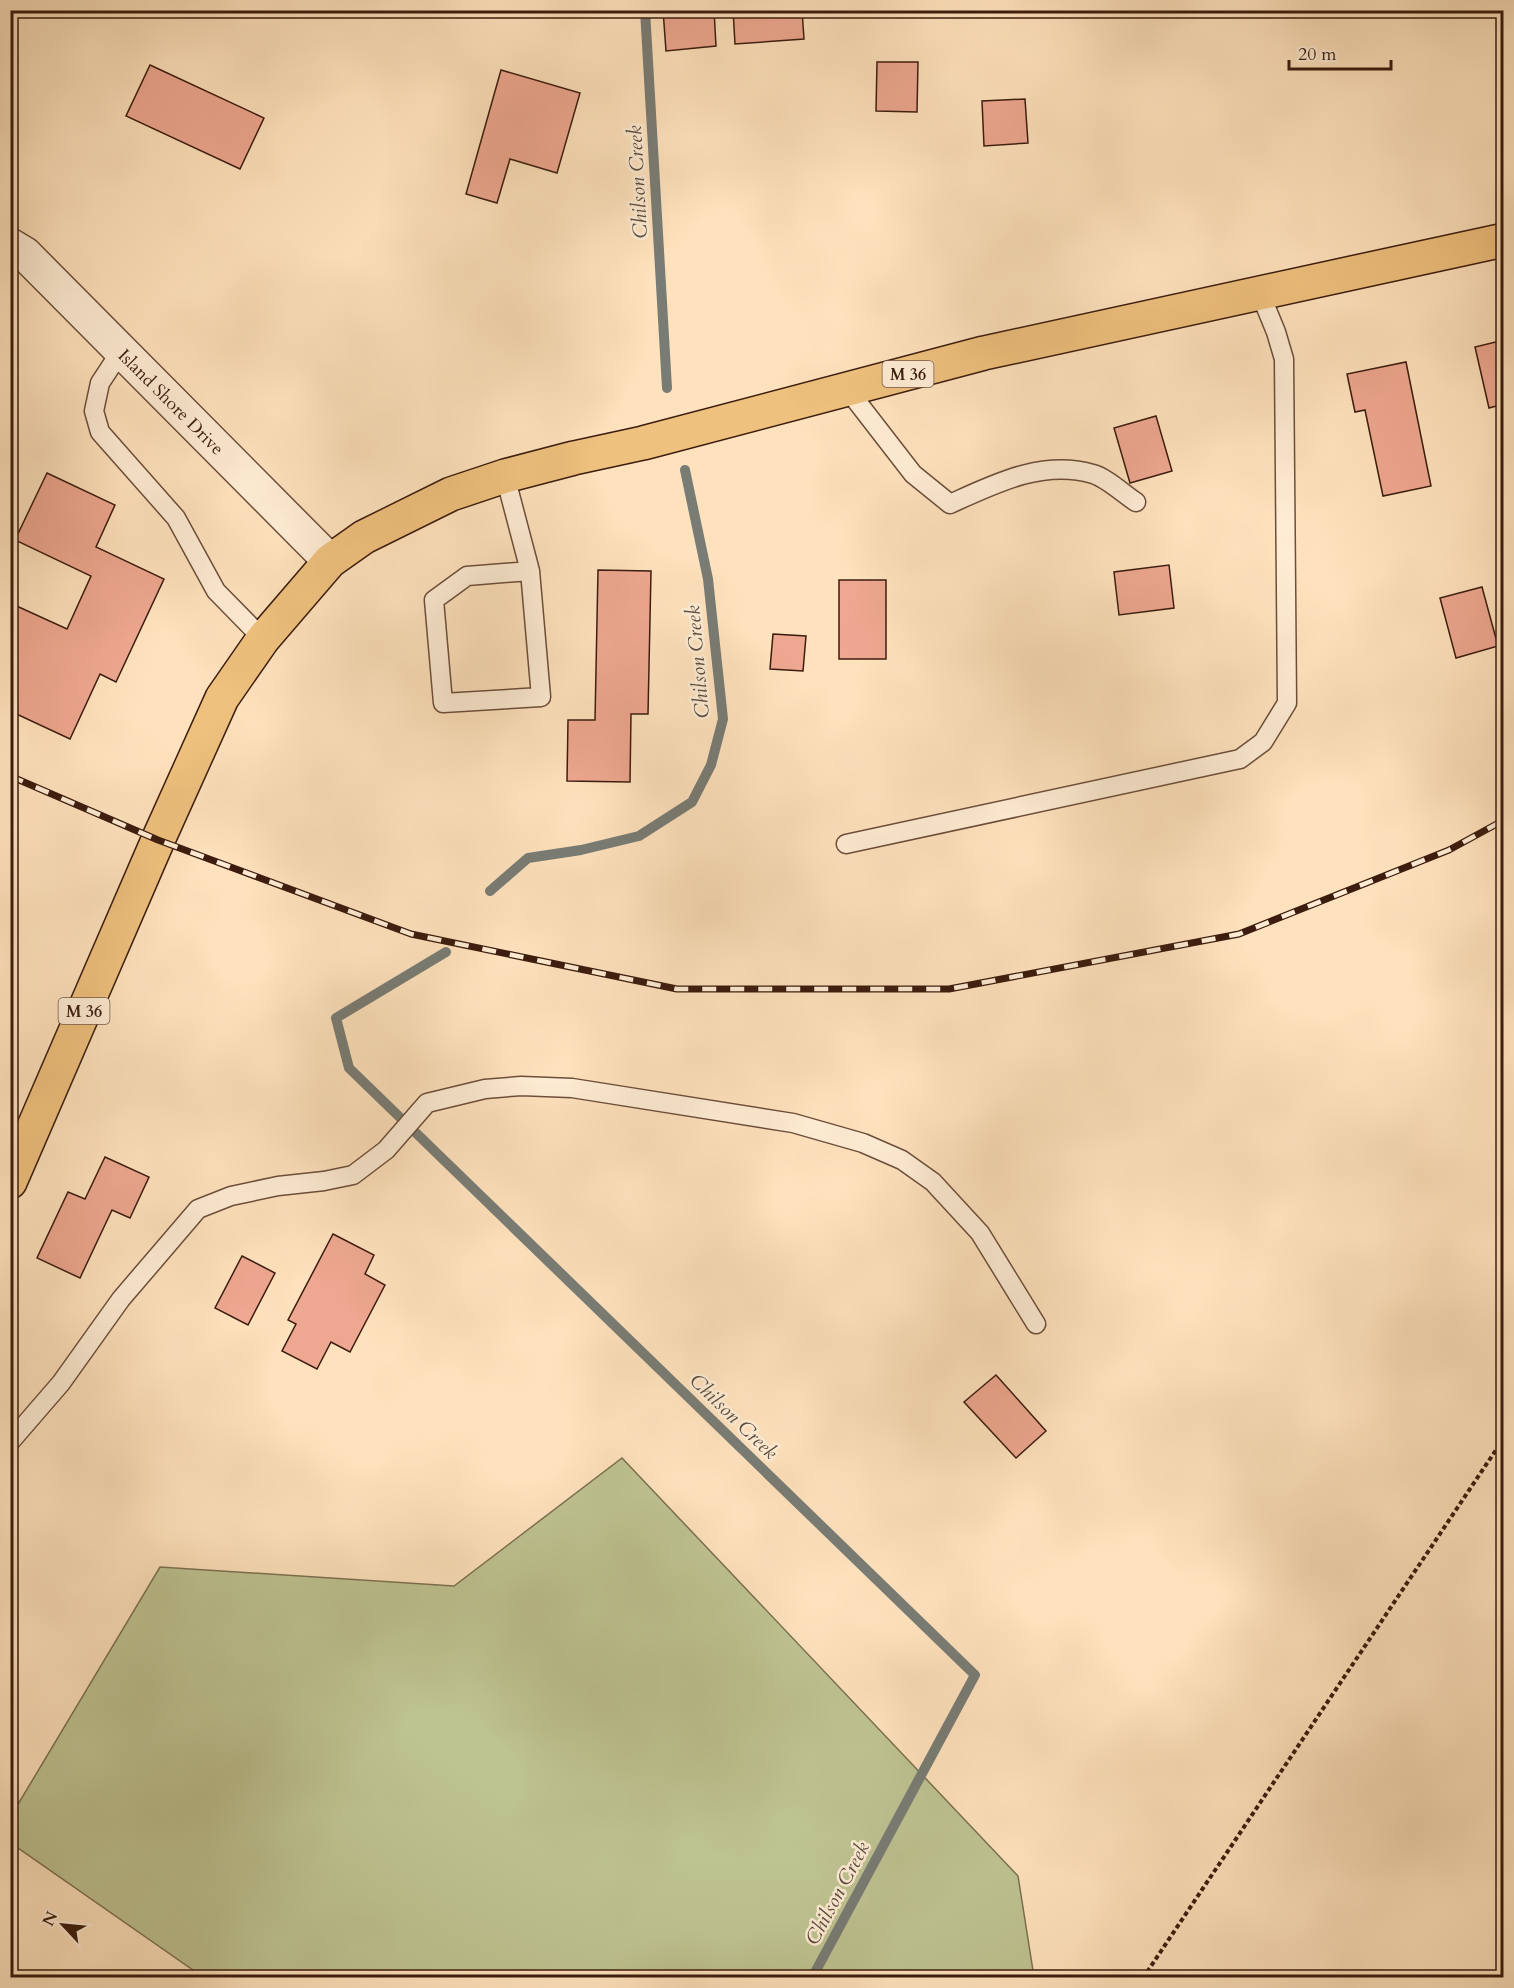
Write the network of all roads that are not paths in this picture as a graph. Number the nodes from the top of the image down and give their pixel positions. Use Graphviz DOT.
graph roads {
  1 [pos="1503,240"];
  2 [pos="10,245"];
  3 [pos="1260,293"];
  4 [pos="121,351"];
  5 [pos="848,390"];
  6 [pos="505,476"];
  7 [pos="1136,502"];
  8 [pos="330,561"];
  9 [pos="530,571"];
  10 [pos="263,639"];
  11 [pos="846,844"];
  12 [pos="12,1175"];
  13 [pos="1036,1324"];
  14 [pos="10,1442"];
  1 -- 3 [label="main road, M 36"];
  2 -- 4 [label="street, Island Shore Drive"];
  3 -- 5 [label="main road, M 36"];
  3 -- 11 [label="lane"];
  4 -- 8 [label="street, Island Shore Drive"];
  4 -- 10 [label="lane"];
  5 -- 6 [label="main road, M 36"];
  5 -- 7 [label="lane"];
  6 -- 8 [label="main road, M 36"];
  6 -- 9 [label="lane"];
  8 -- 10 [label="main road, M 36"];
  9 -- 9 [label="lane"];
  10 -- 12 [label="main road, M 36"];
  13 -- 14 [label="lane"];
}
